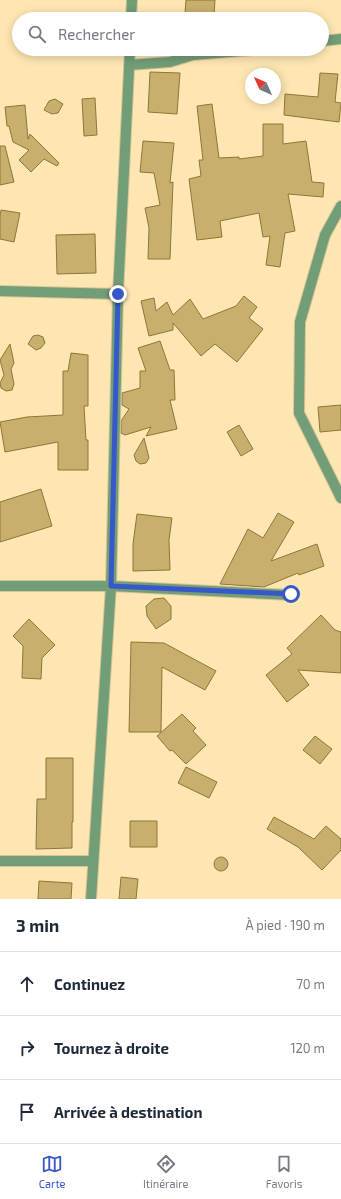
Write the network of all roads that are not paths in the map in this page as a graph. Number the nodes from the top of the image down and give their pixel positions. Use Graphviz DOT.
graph roads {
  1 [pos="132,0"];
  2 [pos="131,12"];
  3 [pos="341,39"];
  4 [pos="329,41"];
  5 [pos="130,56"];
  6 [pos="190,56"];
  7 [pos="129,65"];
  8 [pos="341,206"];
  9 [pos="0,291"];
  10 [pos="118,294"];
  11 [pos="341,498"];
  12 [pos="0,586"];
  13 [pos="111,586"];
  14 [pos="291,594"];
  15 [pos="0,861"];
  16 [pos="93,861"];
  17 [pos="91,899"];
  1 -- 2 [label="street"];
  3 -- 4 [label="street"];
  5 -- 7 [label="street"];
  6 -- 7 [label="street"];
  7 -- 10 [label="street"];
  8 -- 11 [label="street"];
  9 -- 10 [label="street"];
  10 -- 13 [label="street"];
  12 -- 13 [label="street"];
  13 -- 14 [label="street"];
  13 -- 16 [label="street"];
  15 -- 16 [label="street"];
  16 -- 17 [label="street"];
}
